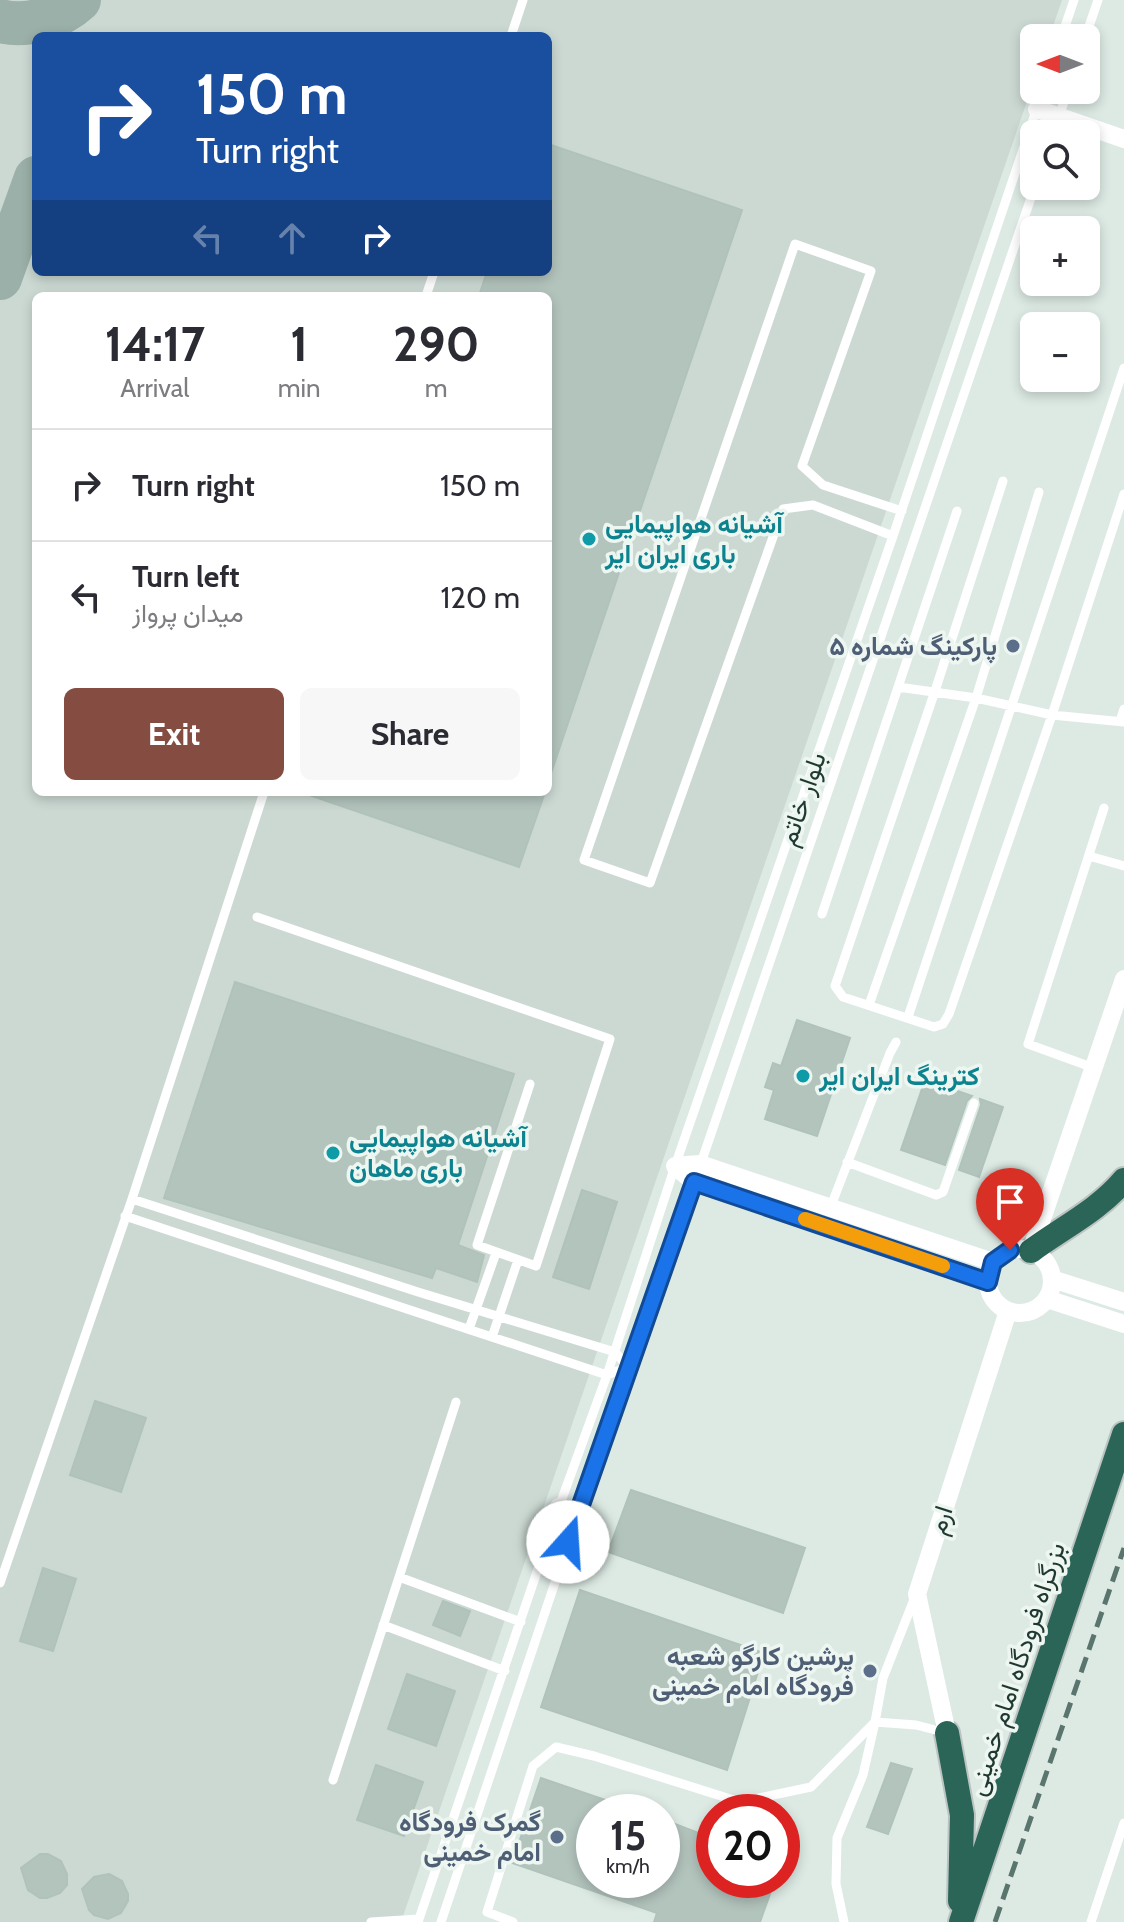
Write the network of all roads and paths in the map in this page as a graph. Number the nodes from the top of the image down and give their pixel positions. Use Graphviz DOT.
graph roads {
  1 [pos="523,0"];
  2 [pos="1074,0"];
  3 [pos="1098,0"];
  4 [pos="1066,24"];
  5 [pos="1090,24"];
  6 [pos="512,32"];
  7 [pos="1039,104"];
  8 [pos="1037,109"];
  9 [pos="1050,120"];
  10 [pos="1100,134"];
  11 [pos="1124,139"];
  12 [pos="1030,200"];
  13 [pos="1124,368"];
  14 [pos="1003,481"];
  15 [pos="1039,492"];
  16 [pos="1124,494"];
  17 [pos="902,511"];
  18 [pos="957,511"];
  19 [pos="893,536"];
  20 [pos="898,687"];
  21 [pos="935,691"];
  22 [pos="976,698"];
  23 [pos="1010,705"];
  24 [pos="1124,709"];
  25 [pos="1052,715"];
  26 [pos="1122,722"];
  27 [pos="263,796"];
  28 [pos="1104,808"];
  29 [pos="1089,856"];
  30 [pos="1124,866"];
  31 [pos="822,914"];
  32 [pos="257,917"];
  33 [pos="1124,979"];
  34 [pos="869,1005"];
  35 [pos="908,1017"];
  36 [pos="896,1042"];
  37 [pos="1094,1068"];
  38 [pos="530,1084"];
  39 [pos="974,1103"];
  40 [pos="847,1162"];
  41 [pos="675,1166"];
  42 [pos="697,1173"];
  43 [pos="1124,1180"];
  44 [pos="132,1199"];
  45 [pos="830,1206"];
  46 [pos="125,1216"];
  47 [pos="823,1225"];
  48 [pos="1031,1251"];
  49 [pos="496,1253"];
  50 [pos="518,1260"];
  51 [pos="993,1262"];
  52 [pos="1052,1279"];
  53 [pos="988,1282"];
  54 [pos="1047,1299"];
  55 [pos="1124,1302"];
  56 [pos="476,1309"];
  57 [pos="1008,1311"];
  58 [pos="500,1316"];
  59 [pos="1124,1324"];
  60 [pos="469,1329"];
  61 [pos="492,1337"];
  62 [pos="615,1352"];
  63 [pos="628,1367"];
  64 [pos="607,1375"];
  65 [pos="456,1402"];
  66 [pos="1124,1434"];
  67 [pos="559,1507"];
  68 [pos="578,1514"];
  69 [pos="399,1577"];
  70 [pos="0,1583"];
  71 [pos="917,1594"];
  72 [pos="521,1622"];
  73 [pos="383,1625"];
  74 [pos="513,1648"];
  75 [pos="531,1654"];
  76 [pos="505,1671"];
  77 [pos="875,1722"];
  78 [pos="947,1733"];
  79 [pos="333,1780"];
  80 [pos="1124,1823"];
  81 [pos="418,1920"];
  82 [pos="371,1922"];
  83 [pos="441,1922"];
  84 [pos="513,1922"];
  85 [pos="844,1922"];
  86 [pos="960,1922"];
  87 [pos="1091,1922"];
  1 -- 6 [label="lane"];
  2 -- 4 [label="lane"];
  3 -- 5 [label="lane"];
  7 -- 8 [label="lane, بلوار خاتم"];
  8 -- 9 [label="street"];
  8 -- 17 [label="lane, بلوار خاتم"];
  10 -- 11 [label="street"];
  12 -- 42 [label="lane, بلوار خاتم"];
  13 -- 23 [label="lane"];
  14 -- 21 [label="lane"];
  15 -- 22 [label="lane"];
  16 -- 25 [label="lane"];
  17 -- 19 [label="lane, بلوار خاتم"];
  17 -- 19 [label="lane"];
  18 -- 20 [label="lane"];
  19 -- 41 [label="lane, بلوار خاتم"];
  20 -- 21 [label="lane"];
  20 -- 31 [label="lane"];
  21 -- 22 [label="lane"];
  21 -- 34 [label="lane"];
  22 -- 23 [label="lane"];
  22 -- 34 [label="lane"];
  23 -- 25 [label="lane"];
  23 -- 35 [label="lane"];
  24 -- 26 [label="lane"];
  25 -- 26 [label="lane"];
  25 -- 35 [label="lane"];
  27 -- 44 [label="lane"];
  28 -- 29 [label="lane"];
  29 -- 30 [label="lane"];
  29 -- 37 [label="lane"];
  32 -- 50 [label="lane"];
  33 -- 37 [label="street"];
  34 -- 35 [label="lane"];
  36 -- 40 [label="lane"];
  37 -- 48 [label="street"];
  38 -- 49 [label="lane"];
  39 -- 40 [label="lane"];
  40 -- 45 [label="lane"];
  41 -- 42 [label="street"];
  41 -- 62 [label="lane, بلوار خاتم"];
  42 -- 45 [label="street"];
  42 -- 47 [label="street"];
  42 -- 63 [label="lane, بلوار خاتم"];
  43 -- 48 [label="highway"];
  44 -- 46 [label="lane"];
  44 -- 56 [label="lane"];
  45 -- 47 [label="lane"];
  45 -- 51 [label="street"];
  46 -- 60 [label="lane"];
  46 -- 70 [label="lane"];
  47 -- 53 [label="street"];
  48 -- 51 [label="street"];
  48 -- 52 [label="street"];
  49 -- 50 [label="lane"];
  49 -- 56 [label="lane"];
  50 -- 58 [label="lane"];
  51 -- 53 [label="street"];
  52 -- 54 [label="street"];
  52 -- 55 [label="street"];
  53 -- 57 [label="street"];
  54 -- 57 [label="street"];
  54 -- 59 [label="street"];
  56 -- 58 [label="lane"];
  56 -- 60 [label="lane"];
  57 -- 71 [label="street, ارم"];
  58 -- 61 [label="lane"];
  58 -- 62 [label="lane"];
  60 -- 61 [label="lane"];
  61 -- 64 [label="lane"];
  62 -- 63 [label="lane"];
  62 -- 64 [label="lane, بلوار خاتم"];
  63 -- 64 [label="lane"];
  63 -- 68 [label="lane, بلوار خاتم"];
  64 -- 67 [label="lane, بلوار خاتم"];
  65 -- 69 [label="lane"];
  66 -- 86 [label="highway, بزرگراه فرودگاه امام خمینی"];
  67 -- 68 [label="street"];
  67 -- 72 [label="lane, بلوار خاتم"];
  68 -- 75 [label="lane, بلوار خاتم"];
  69 -- 72 [label="lane"];
  69 -- 73 [label="lane"];
  71 -- 77 [label="lane"];
  71 -- 78 [label="street"];
  72 -- 74 [label="lane, بلوار خاتم"];
  73 -- 76 [label="lane"];
  73 -- 79 [label="lane"];
  74 -- 75 [label="lane"];
  74 -- 76 [label="lane, بلوار خاتم"];
  75 -- 83 [label="lane, بلوار خاتم"];
  76 -- 81 [label="lane, بلوار خاتم"];
  77 -- 78 [label="lane"];
  77 -- 84 [label="lane"];
  77 -- 85 [label="lane"];
  78 -- 86 [label="highway"];
  80 -- 87 [label="lane"];
  81 -- 82 [label="lane"];
}
